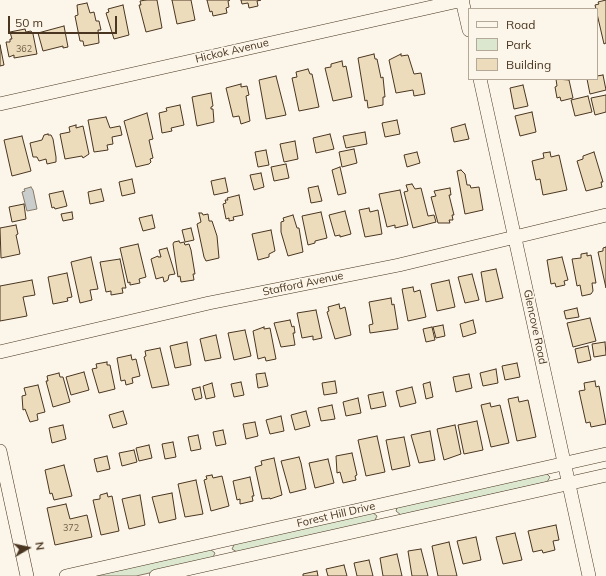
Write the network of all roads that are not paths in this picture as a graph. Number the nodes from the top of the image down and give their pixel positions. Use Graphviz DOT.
graph roads {
  1 [pos="463,0"];
  2 [pos="468,25"];
  3 [pos="480,80"];
  4 [pos="0,104"];
  5 [pos="606,215"];
  6 [pos="515,237"];
  7 [pos="0,352"];
  8 [pos="0,451"];
  9 [pos="606,454"];
  10 [pos="564,463"];
  11 [pos="606,475"];
  12 [pos="568,483"];
  13 [pos="382,504"];
  14 [pos="387,524"];
  15 [pos="220,541"];
  16 [pos="223,561"];
  17 [pos="28,576"];
  18 [pos="66,576"];
  19 [pos="156,576"];
  20 [pos="589,576"];
  1 -- 2 [label="street"];
  1 -- 4 [label="street, Hickok Avenue"];
  3 -- 6 [label="street, Glencove Road"];
  5 -- 6 [label="street, Stafford Avenue"];
  6 -- 7 [label="street, Stafford Avenue"];
  6 -- 10 [label="street, Glencove Road"];
  8 -- 17 [label="street"];
  9 -- 10 [label="street, Forest Hill Drive"];
  10 -- 12 [label="street, Glencove Road"];
  10 -- 13 [label="street, Forest Hill Drive"];
  11 -- 12 [label="street, Forest Hill Drive"];
  12 -- 14 [label="street, Forest Hill Drive"];
  12 -- 20 [label="street, Glencove Road"];
  13 -- 14 [label="street"];
  13 -- 15 [label="street, Forest Hill Drive"];
  14 -- 16 [label="street, Forest Hill Drive"];
  15 -- 16 [label="street"];
  15 -- 18 [label="street, Forest Hill Drive"];
  16 -- 19 [label="street, Forest Hill Drive"];
}
